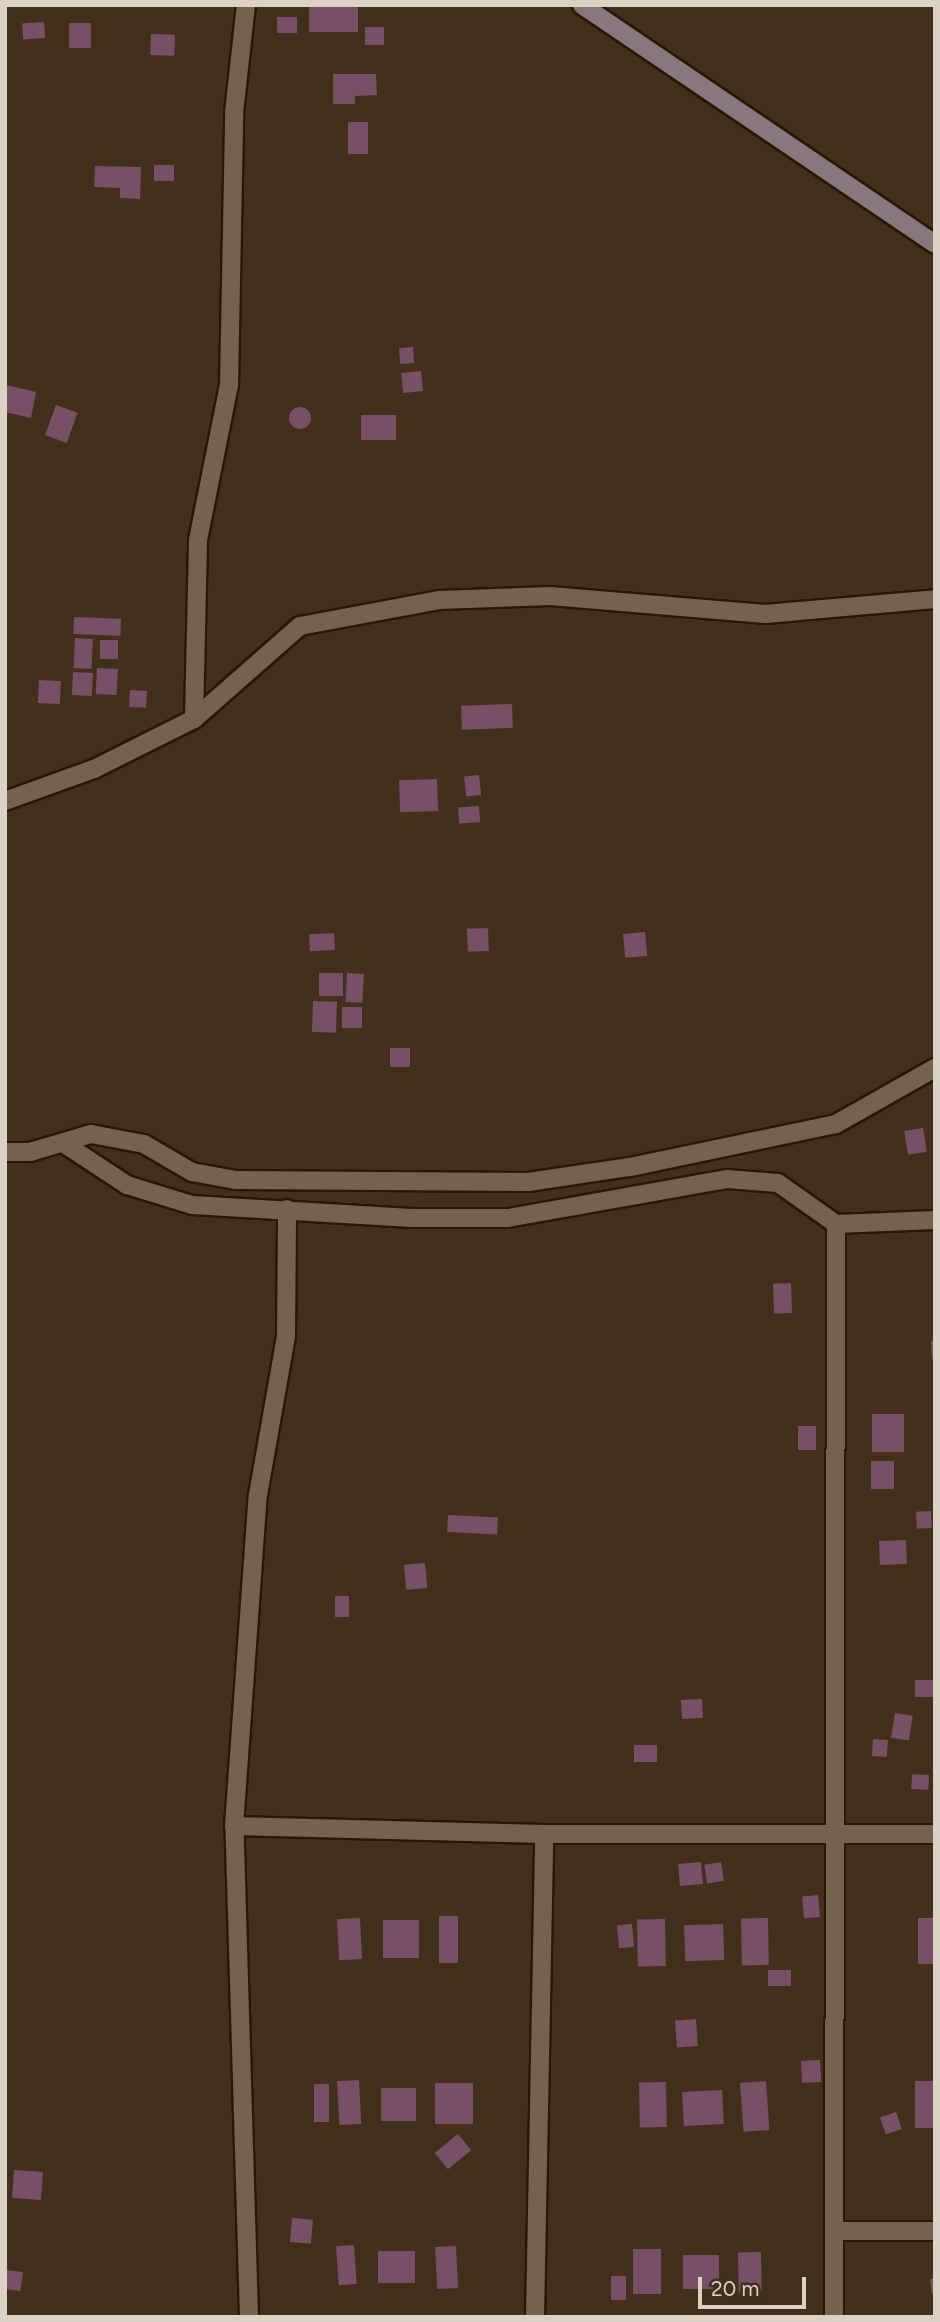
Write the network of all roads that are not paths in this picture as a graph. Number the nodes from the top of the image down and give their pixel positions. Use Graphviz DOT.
graph roads {
  1 [pos="246,5"];
  2 [pos="582,5"];
  3 [pos="935,244"];
  4 [pos="935,599"];
  5 [pos="194,719"];
  6 [pos="5,801"];
  7 [pos="935,1068"];
  8 [pos="63,1143"];
  9 [pos="5,1152"];
  10 [pos="287,1209"];
  11 [pos="935,1220"];
  12 [pos="836,1224"];
  13 [pos="234,1826"];
  14 [pos="544,1834"];
  15 [pos="837,1834"];
  16 [pos="935,1834"];
  17 [pos="834,2231"];
  18 [pos="935,2231"];
  19 [pos="249,2317"];
  20 [pos="535,2317"];
  21 [pos="834,2317"];
  1 -- 5 [label="street"];
  2 -- 3 [label="street"];
  4 -- 5 [label="street"];
  5 -- 6 [label="street"];
  7 -- 8 [label="street"];
  8 -- 9 [label="street"];
  8 -- 10 [label="street"];
  10 -- 12 [label="street"];
  10 -- 13 [label="street"];
  11 -- 12 [label="street"];
  12 -- 15 [label="street"];
  13 -- 14 [label="street"];
  13 -- 19 [label="street"];
  14 -- 15 [label="street"];
  14 -- 20 [label="street"];
  15 -- 16 [label="street"];
  15 -- 17 [label="street"];
  17 -- 18 [label="street"];
  17 -- 21 [label="street"];
}
